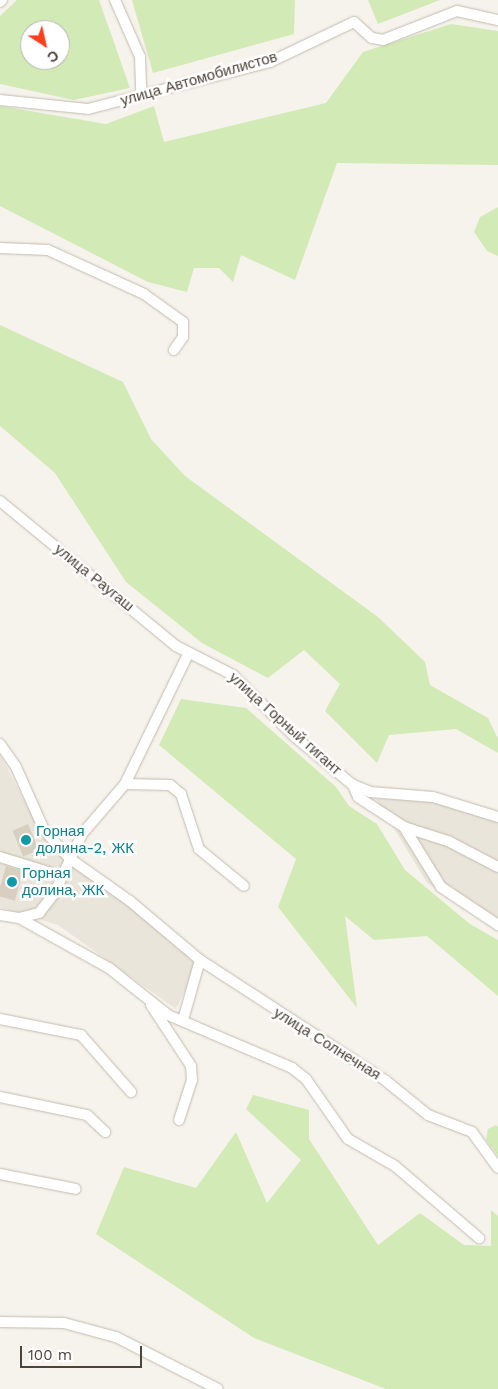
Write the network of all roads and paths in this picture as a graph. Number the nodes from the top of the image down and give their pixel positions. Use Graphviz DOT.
graph roads {
  1 [pos="115,0"];
  2 [pos="498,20"];
  3 [pos="141,93"];
  4 [pos="0,100"];
  5 [pos="0,248"];
  6 [pos="174,350"];
  7 [pos="0,502"];
  8 [pos="188,654"];
  9 [pos="0,744"];
  10 [pos="124,784"];
  11 [pos="353,785"];
  12 [pos="498,817"];
  13 [pos="404,827"];
  14 [pos="0,857"];
  15 [pos="68,858"];
  16 [pos="498,867"];
  17 [pos="61,876"];
  18 [pos="244,886"];
  19 [pos="0,915"];
  20 [pos="20,918"];
  21 [pos="498,925"];
  22 [pos="200,960"];
  23 [pos="148,999"];
  24 [pos="0,1019"];
  25 [pos="182,1020"];
  26 [pos="131,1092"];
  27 [pos="0,1097"];
  28 [pos="180,1120"];
  29 [pos="105,1132"];
  30 [pos="498,1168"];
  31 [pos="0,1174"];
  32 [pos="76,1189"];
  33 [pos="479,1238"];
  34 [pos="0,1322"];
  35 [pos="218,1389"];
  1 -- 3 [label="street"];
  2 -- 3 [label="street, улица Автомобилистов"];
  3 -- 4 [label="street, улица Автомобилистов"];
  5 -- 6 [label="street"];
  7 -- 8 [label="street, улица Раугаш"];
  8 -- 10 [label="street"];
  8 -- 11 [label="street, улица Горный гигант"];
  9 -- 15 [label="street, улица Солнечная"];
  10 -- 15 [label="street"];
  10 -- 18 [label="street"];
  11 -- 12 [label="street"];
  11 -- 13 [label="street"];
  13 -- 16 [label="street"];
  13 -- 21 [label="street"];
  14 -- 17 [label="street"];
  15 -- 17 [label="street"];
  15 -- 22 [label="street, улица Солнечная"];
  17 -- 20 [label="street"];
  19 -- 20 [label="street"];
  20 -- 23 [label="street"];
  22 -- 25 [label="street"];
  22 -- 30 [label="street, улица Солнечная"];
  23 -- 25 [label="street"];
  23 -- 28 [label="street"];
  24 -- 26 [label="street"];
  25 -- 33 [label="street"];
  27 -- 29 [label="street"];
  31 -- 32 [label="street"];
  34 -- 35 [label="street"];
}
